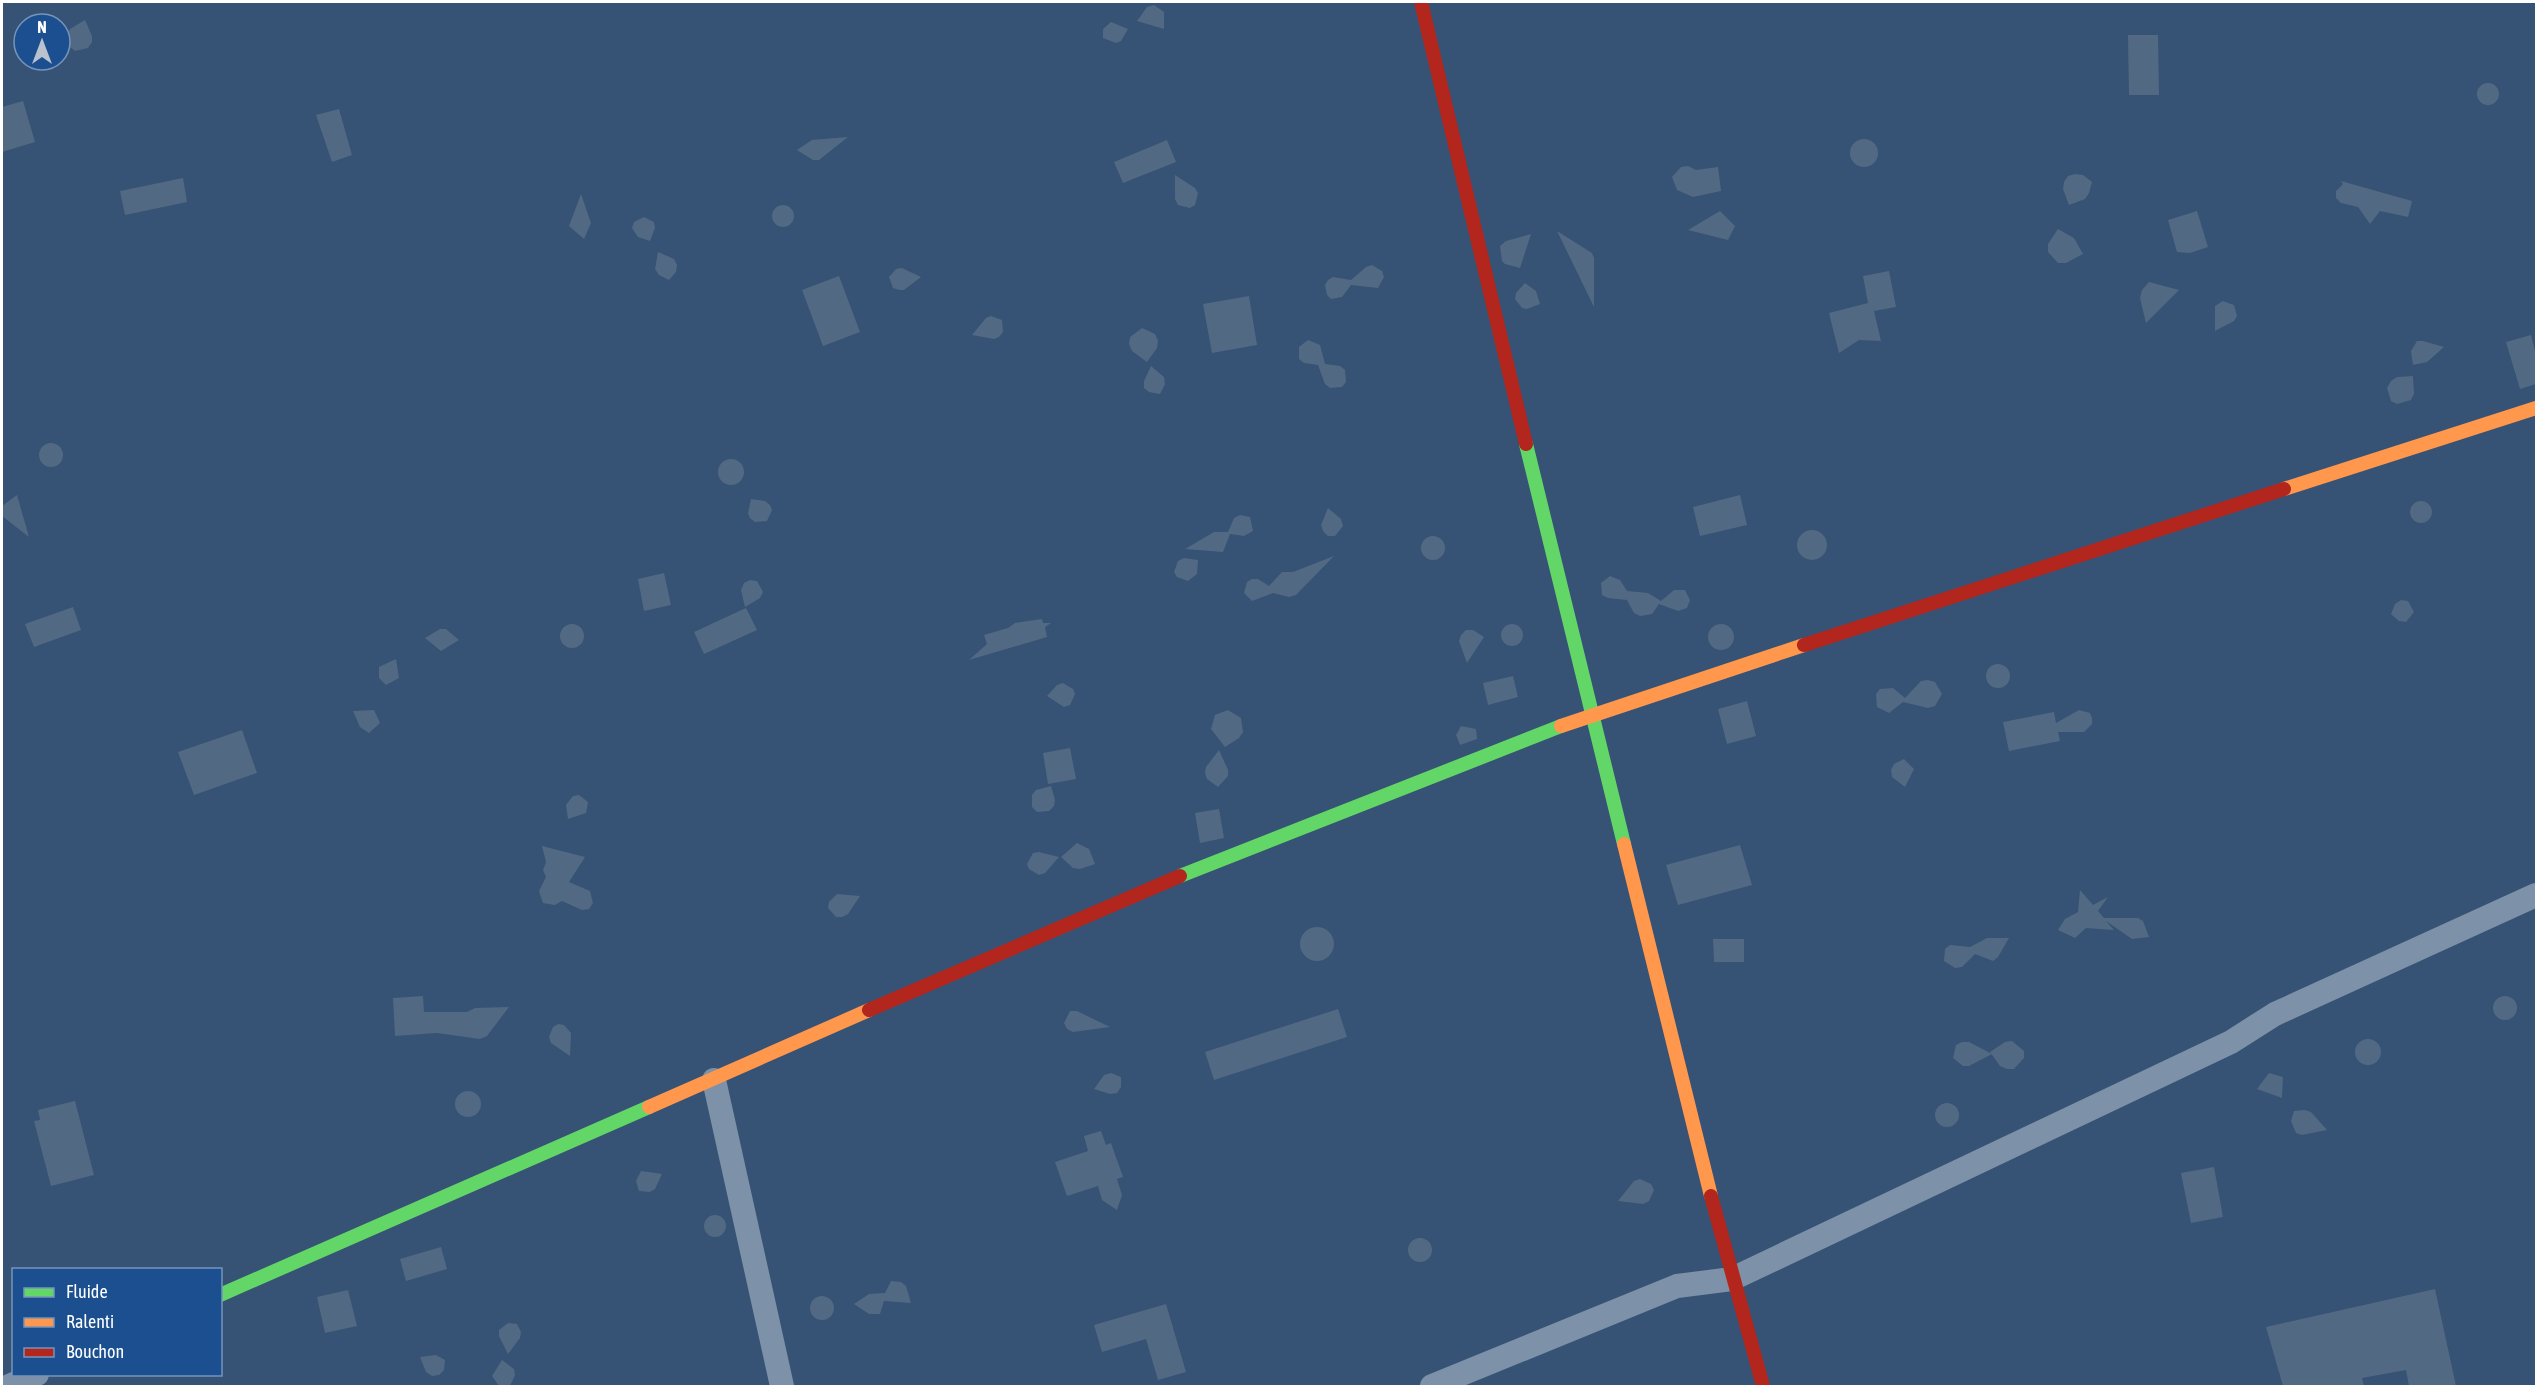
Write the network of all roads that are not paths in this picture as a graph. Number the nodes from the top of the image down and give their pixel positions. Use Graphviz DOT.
graph roads {
  1 [pos="1421,2"];
  2 [pos="2536,408"];
  3 [pos="1591,714"];
  4 [pos="2536,895"];
  5 [pos="714,1080"];
  6 [pos="1732,1279"];
  7 [pos="222,1293"];
  8 [pos="32,1376"];
  9 [pos="9,1386"];
  10 [pos="782,1386"];
  11 [pos="1432,1386"];
  12 [pos="1763,1386"];
  1 -- 3 [label="street"];
  2 -- 3 [label="street"];
  3 -- 5 [label="street"];
  3 -- 6 [label="street"];
  4 -- 6 [label="street"];
  5 -- 7 [label="street"];
  5 -- 10 [label="street"];
  6 -- 11 [label="street"];
  6 -- 12 [label="street"];
  8 -- 9 [label="street"];
}
